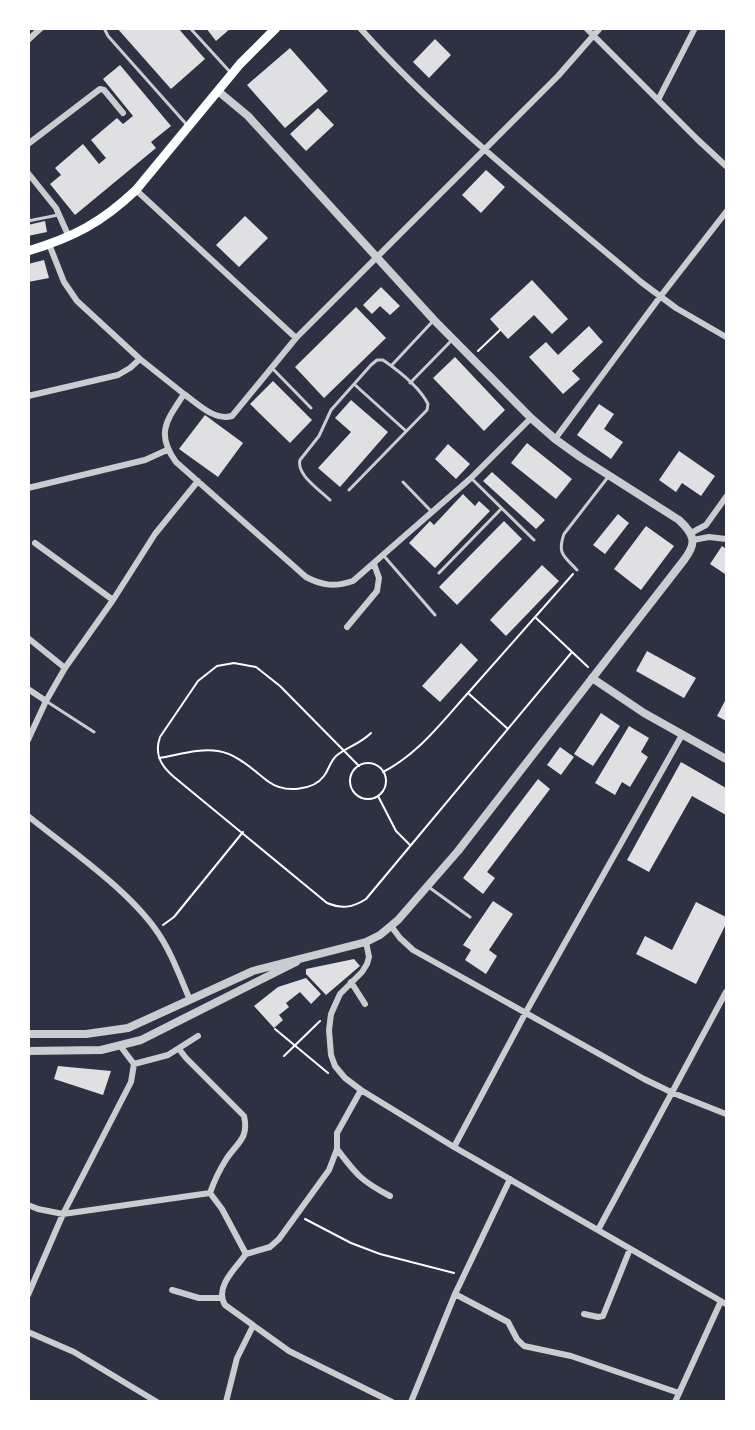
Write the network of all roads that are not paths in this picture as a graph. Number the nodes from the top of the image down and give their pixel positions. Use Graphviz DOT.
graph roads {
  1 [pos="41,28"];
  2 [pos="104,28"];
  3 [pos="190,28"];
  4 [pos="276,28"];
  5 [pos="360,28"];
  6 [pos="586,28"];
  7 [pos="600,28"];
  8 [pos="695,28"];
  9 [pos="594,37"];
  10 [pos="28,40"];
  11 [pos="232,74"];
  12 [pos="218,91"];
  13 [pos="658,100"];
  14 [pos="123,113"];
  15 [pos="189,128"];
  16 [pos="28,144"];
  17 [pos="485,148"];
  18 [pos="726,166"];
  19 [pos="28,173"];
  20 [pos="136,190"];
  21 [pos="726,212"];
  22 [pos="59,215"];
  23 [pos="28,221"];
  24 [pos="69,237"];
  25 [pos="49,244"];
  26 [pos="28,251"];
  27 [pos="378,257"];
  28 [pos="660,297"];
  29 [pos="434,320"];
  30 [pos="726,337"];
  31 [pos="296,338"];
  32 [pos="453,339"];
  33 [pos="140,359"];
  34 [pos="391,366"];
  35 [pos="271,367"];
  36 [pos="410,382"];
  37 [pos="354,384"];
  38 [pos="184,394"];
  39 [pos="28,396"];
  40 [pos="311,408"];
  41 [pos="531,418"];
  42 [pos="406,430"];
  43 [pos="555,439"];
  44 [pos="167,450"];
  45 [pos="609,476"];
  46 [pos="471,478"];
  47 [pos="198,482"];
  48 [pos="403,482"];
  49 [pos="28,488"];
  50 [pos="349,490"];
  51 [pos="726,497"];
  52 [pos="330,500"];
  53 [pos="501,509"];
  54 [pos="432,512"];
  55 [pos="692,536"];
  56 [pos="726,539"];
  57 [pos="534,540"];
  58 [pos="35,543"];
  59 [pos="384,556"];
  60 [pos="374,564"];
  61 [pos="577,570"];
  62 [pos="439,573"];
  63 [pos="113,600"];
  64 [pos="435,615"];
  65 [pos="347,627"];
  66 [pos="28,638"];
  67 [pos="65,668"];
  68 [pos="593,675"];
  69 [pos="28,689"];
  70 [pos="46,701"];
  71 [pos="94,732"];
  72 [pos="682,735"];
  73 [pos="28,740"];
  74 [pos="726,759"];
  75 [pos="28,816"];
  76 [pos="429,887"];
  77 [pos="470,917"];
  78 [pos="391,926"];
  79 [pos="366,942"];
  80 [pos="306,957"];
  81 [pos="351,982"];
  82 [pos="726,992"];
  83 [pos="190,1000"];
  84 [pos="366,1004"];
  85 [pos="526,1012"];
  86 [pos="28,1034"];
  87 [pos="198,1036"];
  88 [pos="121,1047"];
  89 [pos="179,1048"];
  90 [pos="28,1051"];
  91 [pos="134,1064"];
  92 [pos="361,1090"];
  93 [pos="673,1093"];
  94 [pos="726,1114"];
  95 [pos="454,1147"];
  96 [pos="337,1149"];
  97 [pos="510,1179"];
  98 [pos="210,1193"];
  99 [pos="390,1196"];
  100 [pos="28,1205"];
  101 [pos="63,1214"];
  102 [pos="598,1230"];
  103 [pos="630,1249"];
  104 [pos="246,1254"];
  105 [pos="172,1290"];
  106 [pos="455,1294"];
  107 [pos="28,1295"];
  108 [pos="221,1298"];
  109 [pos="724,1302"];
  110 [pos="584,1314"];
  111 [pos="253,1326"];
  112 [pos="28,1332"];
  113 [pos="679,1393"];
  114 [pos="157,1401"];
  115 [pos="226,1401"];
  116 [pos="392,1401"];
  117 [pos="411,1401"];
  118 [pos="675,1401"];
  1 -- 10 [label="street"];
  2 -- 15 [label="lane"];
  3 -- 11 [label="lane"];
  4 -- 11 [label="main road"];
  5 -- 17 [label="street"];
  6 -- 9 [label="street"];
  7 -- 9 [label="street"];
  8 -- 13 [label="street"];
  9 -- 13 [label="street"];
  9 -- 17 [label="street"];
  11 -- 12 [label="main road"];
  12 -- 15 [label="main road"];
  12 -- 27 [label="street"];
  13 -- 18 [label="street"];
  14 -- 16 [label="street"];
  15 -- 20 [label="main road"];
  17 -- 27 [label="street"];
  17 -- 28 [label="street"];
  19 -- 22 [label="street"];
  20 -- 24 [label="main road"];
  20 -- 31 [label="street"];
  21 -- 28 [label="street"];
  22 -- 23 [label="lane"];
  22 -- 24 [label="street"];
  24 -- 25 [label="main road"];
  25 -- 26 [label="main road"];
  25 -- 33 [label="street"];
  27 -- 29 [label="street"];
  27 -- 31 [label="street"];
  28 -- 30 [label="street"];
  28 -- 43 [label="street"];
  29 -- 32 [label="street"];
  29 -- 34 [label="lane"];
  31 -- 35 [label="street"];
  32 -- 36 [label="lane"];
  32 -- 41 [label="street"];
  33 -- 38 [label="street"];
  33 -- 39 [label="street"];
  34 -- 36 [label="lane"];
  34 -- 37 [label="lane"];
  35 -- 38 [label="street"];
  35 -- 40 [label="lane"];
  36 -- 42 [label="lane"];
  37 -- 42 [label="lane"];
  37 -- 52 [label="lane"];
  38 -- 44 [label="street"];
  41 -- 43 [label="street"];
  41 -- 46 [label="street"];
  42 -- 50 [label="lane"];
  43 -- 45 [label="street"];
  44 -- 47 [label="street"];
  44 -- 49 [label="street"];
  45 -- 55 [label="street"];
  45 -- 61 [label="lane"];
  46 -- 53 [label="lane"];
  46 -- 54 [label="street"];
  47 -- 60 [label="street"];
  47 -- 63 [label="street"];
  48 -- 54 [label="lane"];
  51 -- 55 [label="street"];
  53 -- 57 [label="lane"];
  53 -- 62 [label="lane"];
  54 -- 59 [label="street"];
  55 -- 56 [label="street"];
  55 -- 68 [label="street"];
  58 -- 63 [label="street"];
  59 -- 60 [label="street"];
  59 -- 64 [label="lane"];
  60 -- 65 [label="street"];
  63 -- 67 [label="street"];
  66 -- 67 [label="street"];
  67 -- 70 [label="street"];
  68 -- 72 [label="street"];
  68 -- 76 [label="street"];
  69 -- 70 [label="street"];
  70 -- 71 [label="lane"];
  70 -- 73 [label="street"];
  72 -- 74 [label="street"];
  72 -- 85 [label="street"];
  75 -- 83 [label="street"];
  76 -- 77 [label="lane"];
  76 -- 78 [label="street"];
  78 -- 79 [label="street"];
  78 -- 85 [label="street"];
  79 -- 80 [label="street"];
  79 -- 81 [label="street"];
  80 -- 83 [label="street"];
  80 -- 88 [label="street"];
  81 -- 84 [label="street"];
  81 -- 92 [label="street"];
  82 -- 93 [label="street"];
  83 -- 86 [label="street"];
  85 -- 93 [label="street"];
  85 -- 95 [label="street"];
  87 -- 89 [label="street"];
  88 -- 90 [label="street"];
  88 -- 91 [label="street"];
  89 -- 91 [label="street"];
  89 -- 98 [label="street"];
  91 -- 101 [label="street"];
  92 -- 95 [label="street"];
  92 -- 96 [label="street"];
  93 -- 94 [label="street"];
  93 -- 102 [label="street"];
  95 -- 97 [label="street"];
  96 -- 99 [label="street"];
  96 -- 104 [label="street"];
  97 -- 102 [label="street"];
  97 -- 106 [label="street"];
  98 -- 101 [label="street"];
  98 -- 104 [label="street"];
  100 -- 101 [label="street"];
  101 -- 107 [label="street"];
  102 -- 103 [label="street"];
  103 -- 109 [label="street"];
  103 -- 110 [label="street"];
  104 -- 108 [label="street"];
  105 -- 108 [label="street"];
  106 -- 113 [label="street"];
  106 -- 117 [label="street"];
  108 -- 111 [label="street"];
  109 -- 113 [label="street"];
  111 -- 115 [label="street"];
  111 -- 116 [label="street"];
  112 -- 114 [label="street"];
  113 -- 118 [label="street"];
}
